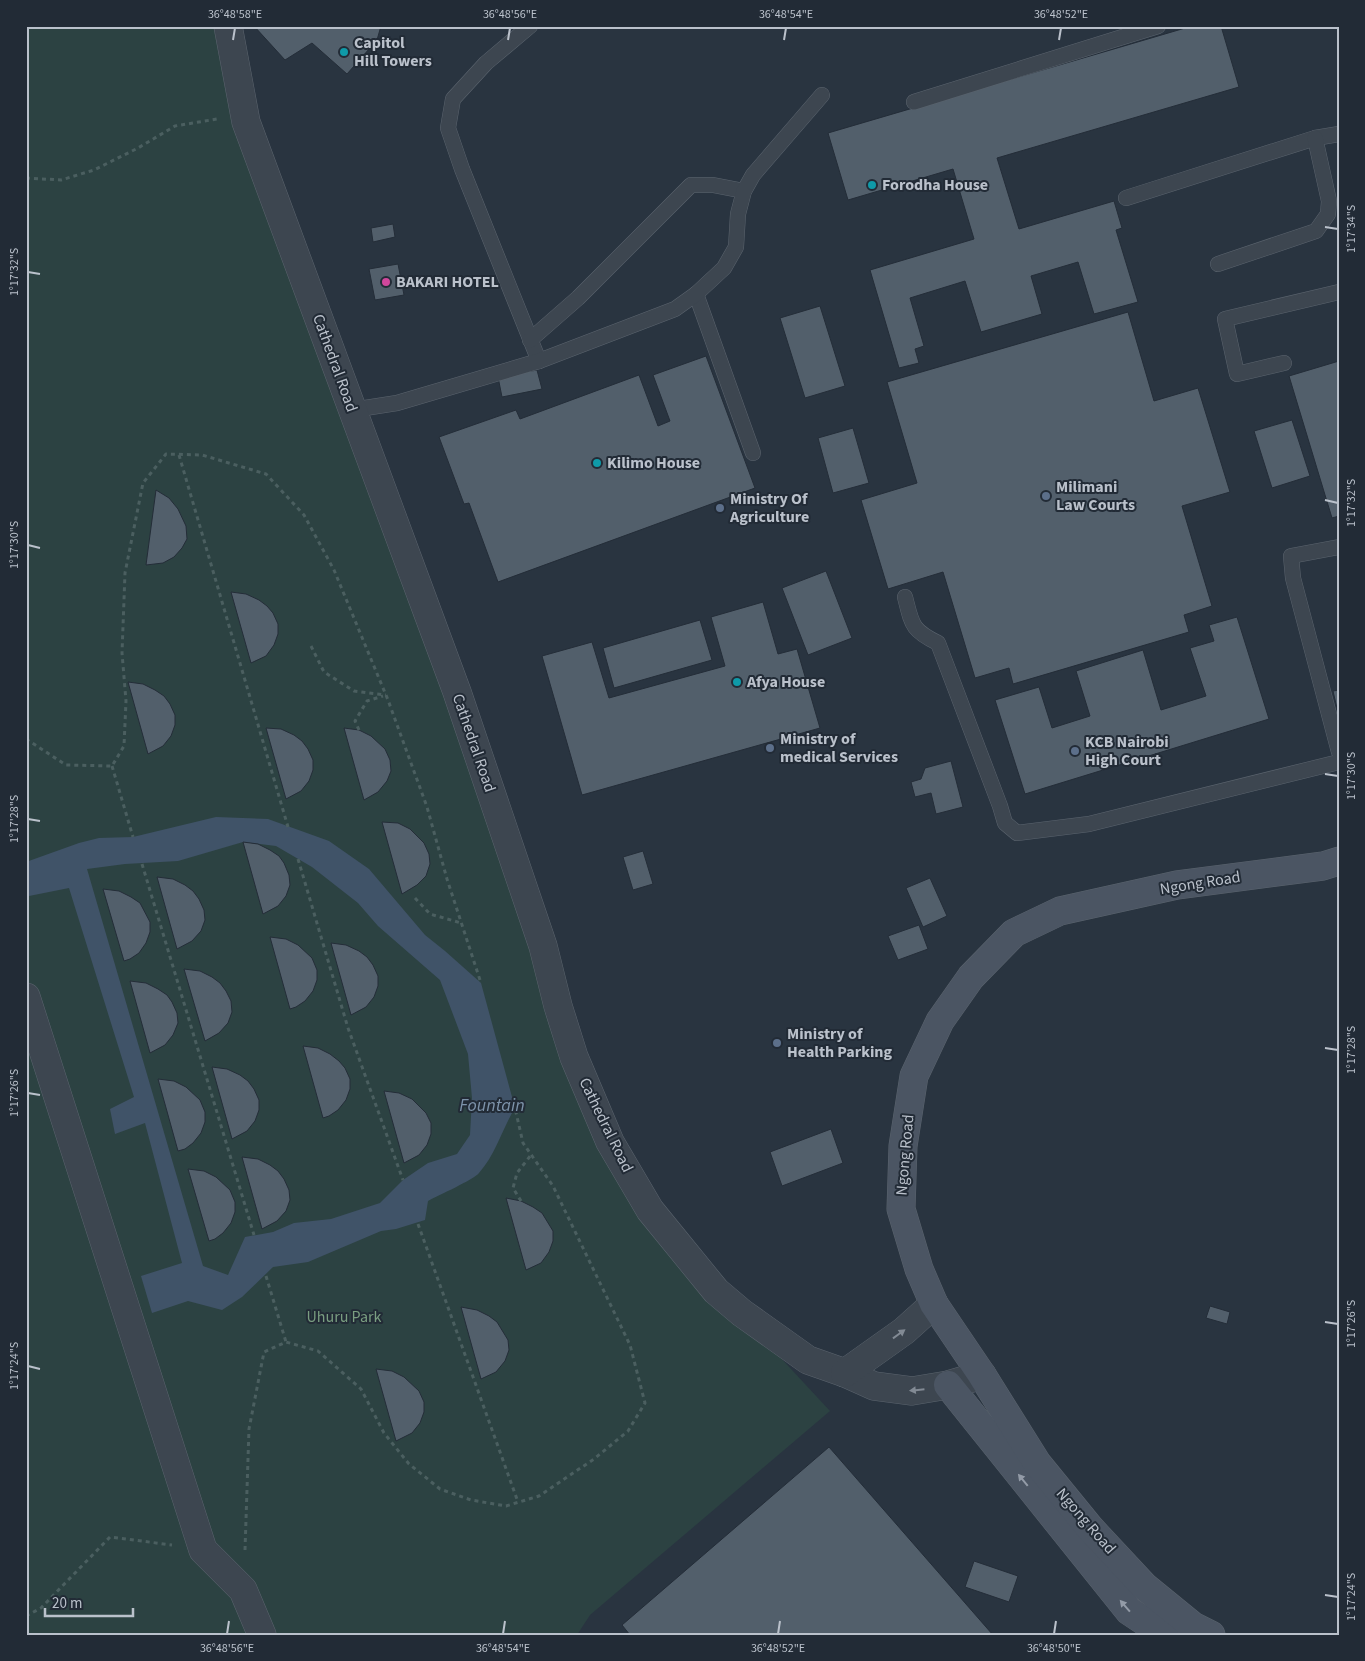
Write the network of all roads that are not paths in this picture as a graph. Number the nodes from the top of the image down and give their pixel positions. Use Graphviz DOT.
graph roads {
  1 [pos="228,26"];
  2 [pos="530,26"];
  3 [pos="1158,26"];
  4 [pos="822,95"];
  5 [pos="914,102"];
  6 [pos="1339,134"];
  7 [pos="1315,138"];
  8 [pos="744,191"];
  9 [pos="1126,198"];
  10 [pos="1218,264"];
  11 [pos="1339,292"];
  12 [pos="696,294"];
  13 [pos="530,340"];
  14 [pos="539,361"];
  15 [pos="1284,363"];
  16 [pos="352,410"];
  17 [pos="752,453"];
  18 [pos="1339,547"];
  19 [pos="905,597"];
  20 [pos="1339,752"];
  21 [pos="1339,762"];
  22 [pos="1339,861"];
  23 [pos="26,997"];
  24 [pos="934,1304"];
  25 [pos="845,1373"];
  26 [pos="982,1375"];
  27 [pos="948,1385"];
  28 [pos="262,1635"];
  29 [pos="1164,1635"];
  30 [pos="1211,1635"];
  1 -- 16 [label="street, Cathedral Road"];
  2 -- 13 [label="lane"];
  3 -- 5 [label="lane"];
  4 -- 8 [label="lane"];
  6 -- 7 [label="lane"];
  7 -- 9 [label="lane"];
  7 -- 10 [label="lane"];
  8 -- 12 [label="lane"];
  8 -- 13 [label="lane"];
  11 -- 15 [label="lane"];
  12 -- 14 [label="lane"];
  12 -- 17 [label="lane"];
  13 -- 14 [label="lane"];
  14 -- 16 [label="lane"];
  16 -- 25 [label="street, Cathedral Road"];
  18 -- 20 [label="lane"];
  19 -- 21 [label="lane"];
  22 -- 24 [label="main road, Ngong Road"];
  23 -- 28 [label="street"];
  25 -- 24 [label="street, one-way"];
  24 -- 26 [label="main road, Ngong Road"];
  27 -- 25 [label="street, Cathedral Road, one-way"];
  26 -- 27 [label="street, Cathedral Road"];
  26 -- 30 [label="main road, Ngong Road"];
  29 -- 27 [label="main road, one-way"];
}
